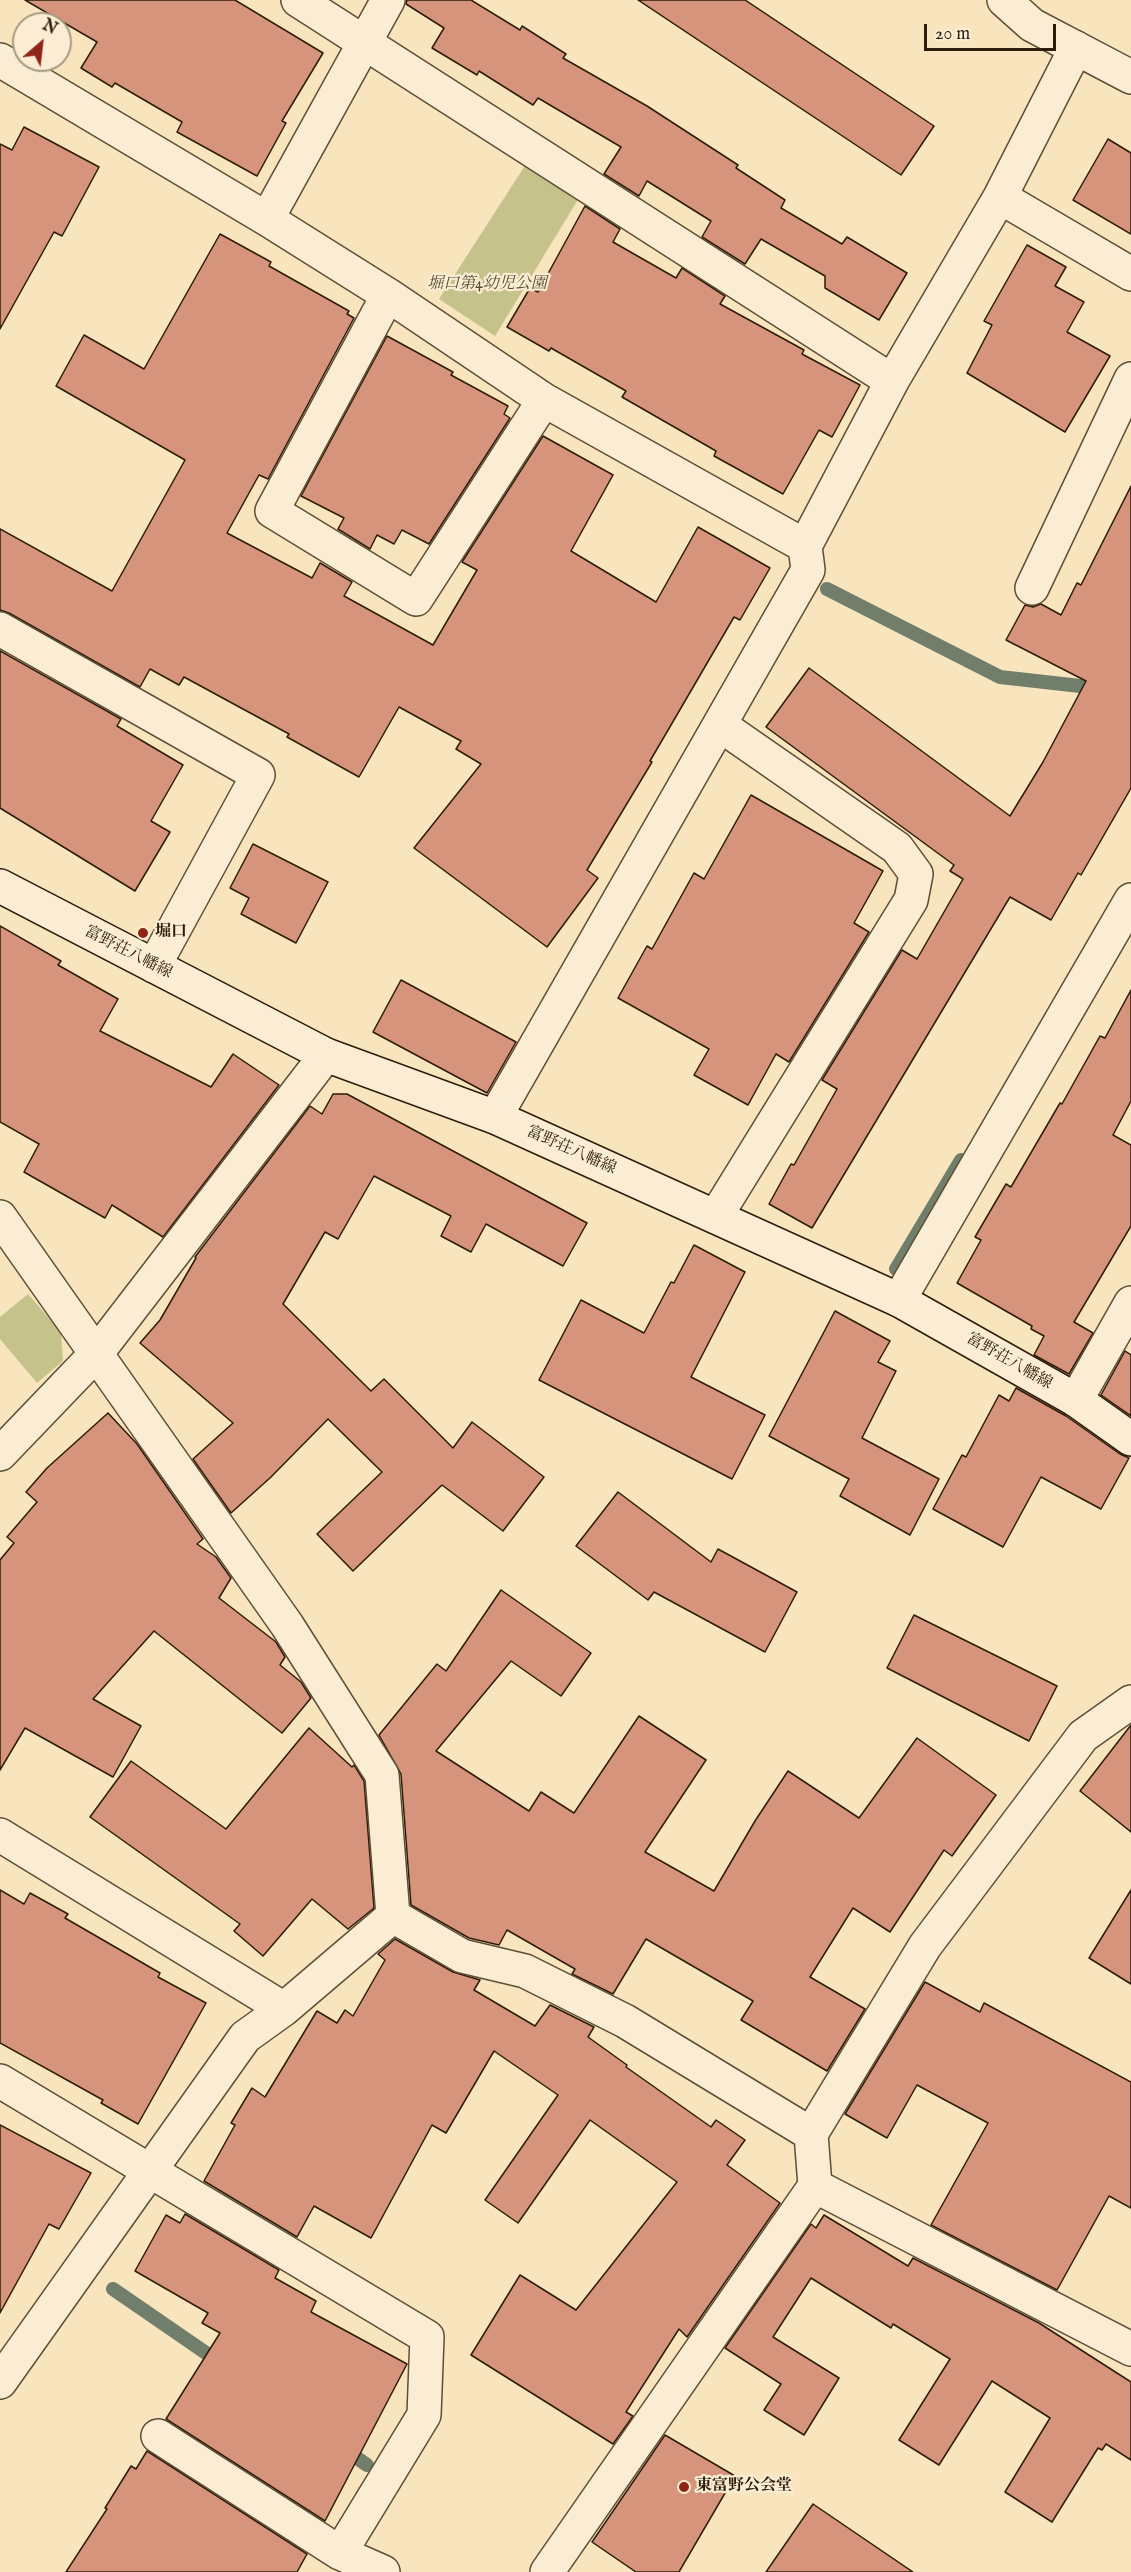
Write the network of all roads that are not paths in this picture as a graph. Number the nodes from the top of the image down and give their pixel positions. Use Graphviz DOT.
graph roads {
  1 [pos="298,0"];
  2 [pos="388,0"];
  3 [pos="1004,0"];
  4 [pos="364,41"];
  5 [pos="1076,48"];
  6 [pos="0,60"];
  7 [pos="1131,77"];
  8 [pos="1000,197"];
  9 [pos="267,219"];
  10 [pos="1131,274"];
  11 [pos="388,296"];
  12 [pos="1131,379"];
  13 [pos="892,381"];
  14 [pos="544,400"];
  15 [pos="805,546"];
  16 [pos="1032,588"];
  17 [pos="0,629"];
  18 [pos="720,725"];
  19 [pos="0,886"];
  20 [pos="1131,900"];
  21 [pos="154,966"];
  22 [pos="326,1055"];
  23 [pos="495,1117"];
  24 [pos="716,1216"];
  25 [pos="0,1217"];
  26 [pos="899,1300"];
  27 [pos="1131,1303"];
  28 [pos="96,1353"];
  29 [pos="1076,1400"];
  30 [pos="1131,1439"];
  31 [pos="0,1454"];
  32 [pos="1131,1702"];
  33 [pos="0,1834"];
  34 [pos="393,1916"];
  35 [pos="284,2009"];
  36 [pos="0,2081"];
  37 [pos="811,2134"];
  38 [pos="149,2169"];
  39 [pos="815,2186"];
  40 [pos="1131,2349"];
  41 [pos="0,2382"];
  42 [pos="158,2436"];
  43 [pos="340,2553"];
  44 [pos="379,2571"];
  45 [pos="547,2572"];
  1 -- 4 [label="street"];
  2 -- 4 [label="street"];
  3 -- 5 [label="street"];
  4 -- 9 [label="street"];
  4 -- 13 [label="street"];
  5 -- 7 [label="street"];
  5 -- 8 [label="street"];
  6 -- 9 [label="street"];
  8 -- 10 [label="street"];
  8 -- 13 [label="street"];
  9 -- 11 [label="street"];
  11 -- 14 [label="street"];
  11 -- 14 [label="street"];
  12 -- 16 [label="street"];
  13 -- 15 [label="street"];
  14 -- 15 [label="street"];
  15 -- 18 [label="street"];
  17 -- 21 [label="street"];
  18 -- 23 [label="street"];
  18 -- 24 [label="street"];
  19 -- 21 [label="street, 富野荘八幡線"];
  20 -- 26 [label="street"];
  21 -- 22 [label="street, 富野荘八幡線"];
  22 -- 23 [label="street, 富野荘八幡線"];
  22 -- 28 [label="street"];
  23 -- 24 [label="street, 富野荘八幡線"];
  24 -- 26 [label="street, 富野荘八幡線"];
  25 -- 28 [label="street"];
  26 -- 29 [label="street, 富野荘八幡線"];
  27 -- 29 [label="street"];
  28 -- 31 [label="street"];
  28 -- 34 [label="street"];
  29 -- 30 [label="street, 富野荘八幡線"];
  32 -- 37 [label="street"];
  33 -- 35 [label="street"];
  34 -- 35 [label="street"];
  34 -- 37 [label="street"];
  35 -- 38 [label="street"];
  36 -- 38 [label="street"];
  37 -- 39 [label="street"];
  38 -- 41 [label="street"];
  38 -- 43 [label="street"];
  39 -- 40 [label="street"];
  39 -- 45 [label="street"];
  42 -- 43 [label="street"];
  43 -- 44 [label="street"];
}
